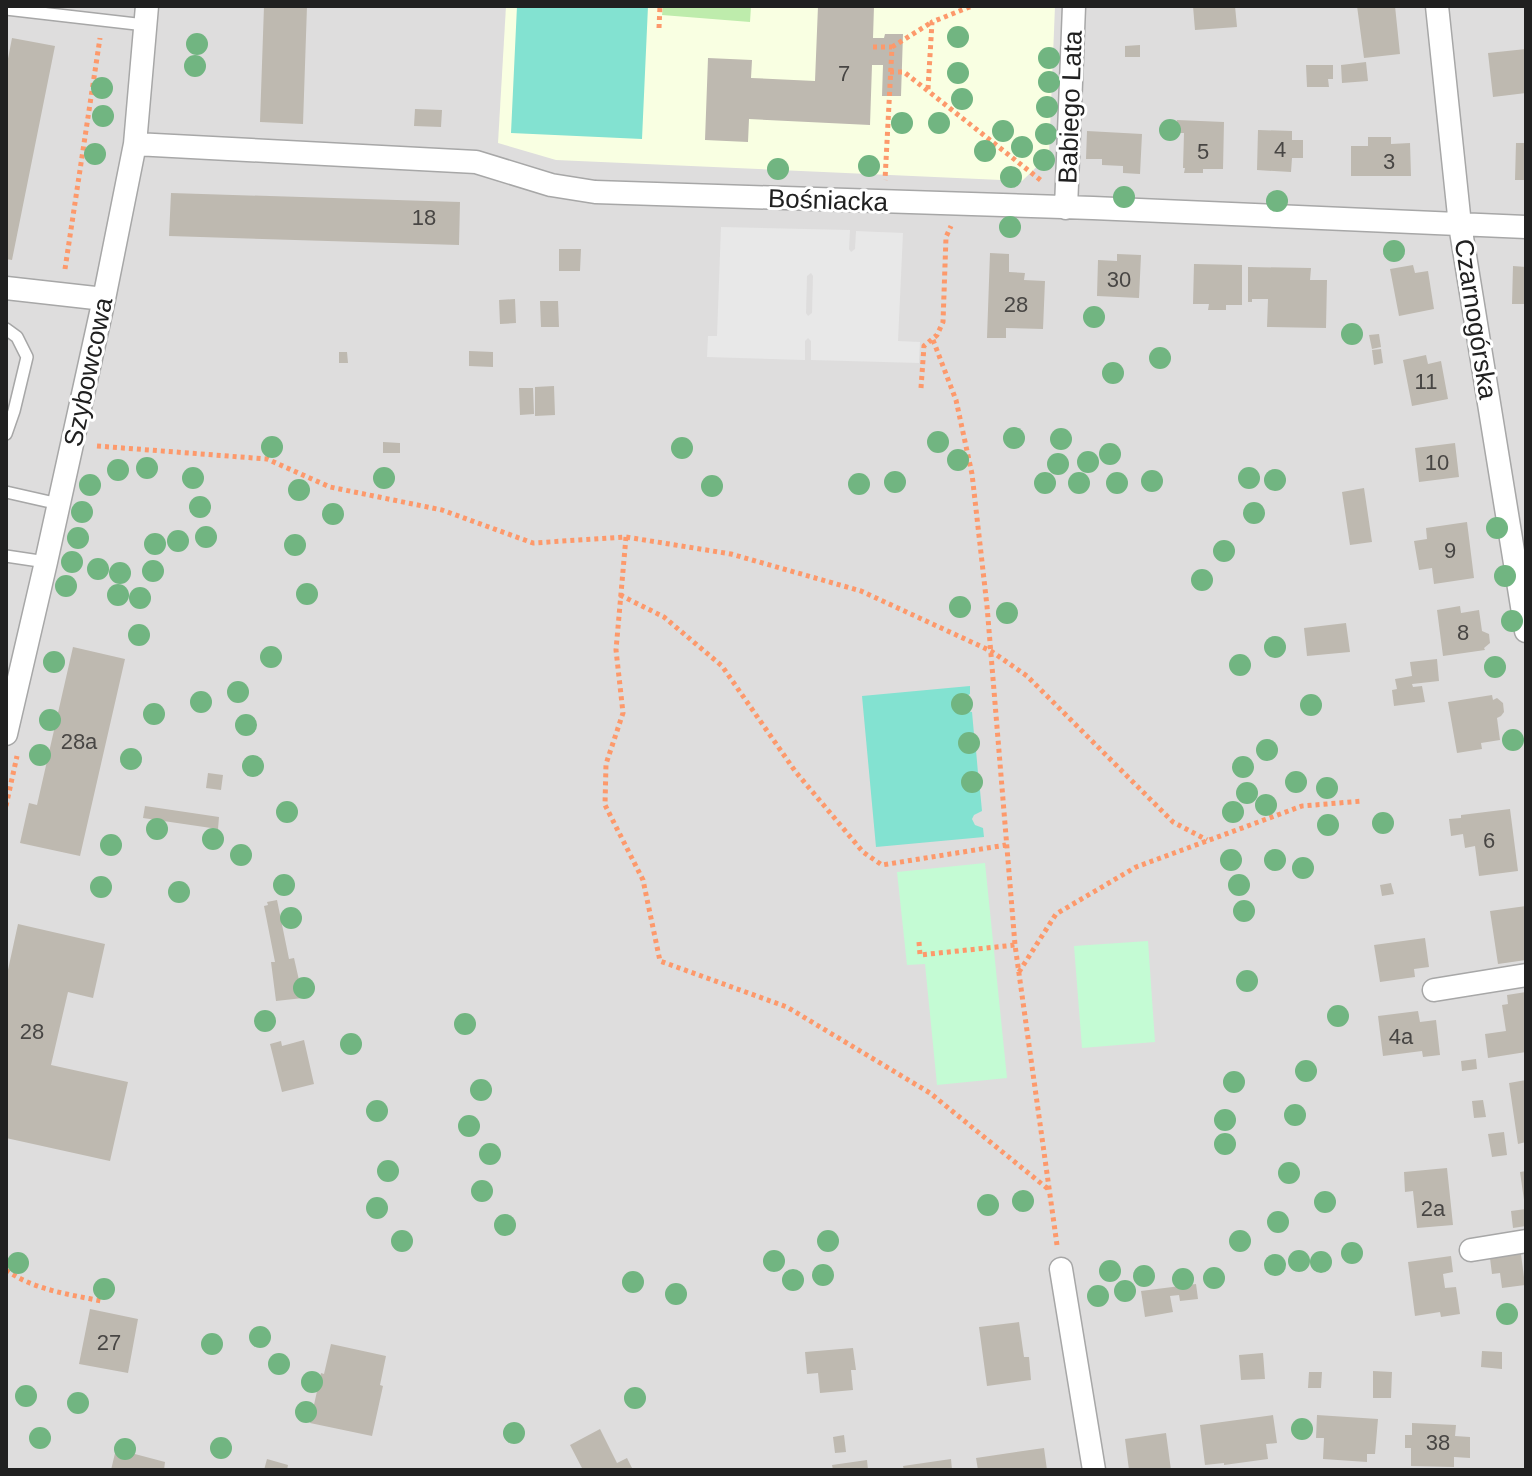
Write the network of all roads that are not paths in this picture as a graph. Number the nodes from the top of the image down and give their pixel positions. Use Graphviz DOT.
graph roads {
  1 [pos="1074,6"];
  2 [pos="1437,6"];
  3 [pos="6,9"];
  4 [pos="146,16"];
  5 [pos="135,144"];
  6 [pos="1066,208"];
  7 [pos="1460,225"];
  8 [pos="1526,227"];
  9 [pos="6,288"];
  10 [pos="104,299"];
  11 [pos="6,329"];
  12 [pos="6,434"];
  13 [pos="6,492"];
  14 [pos="59,504"];
  15 [pos="6,556"];
  16 [pos="46,562"];
  17 [pos="1526,631"];
  18 [pos="13,740"];
  19 [pos="1526,975"];
  20 [pos="1434,990"];
  21 [pos="1526,1241"];
  22 [pos="1471,1250"];
  23 [pos="1061,1269"];
  24 [pos="1094,1470"];
  1 -- 6 [label="street, Babiego Lata"];
  2 -- 7 [label="street, Czarnogórska"];
  3 -- 4 [label="lane"];
  4 -- 5 [label="street, Szybowcowa"];
  5 -- 6 [label="street, Bośniacka"];
  5 -- 10 [label="street, Szybowcowa"];
  6 -- 7 [label="street, Bośniacka"];
  7 -- 8 [label="street, Bośniacka"];
  7 -- 17 [label="street, Czarnogórska"];
  9 -- 10 [label="street"];
  10 -- 14 [label="street, Szybowcowa"];
  11 -- 12 [label="lane"];
  13 -- 14 [label="lane"];
  14 -- 16 [label="street, Szybowcowa"];
  15 -- 16 [label="lane"];
  16 -- 18 [label="street, Szybowcowa"];
  19 -- 20 [label="street"];
  21 -- 22 [label="street"];
  23 -- 24 [label="street"];
}
